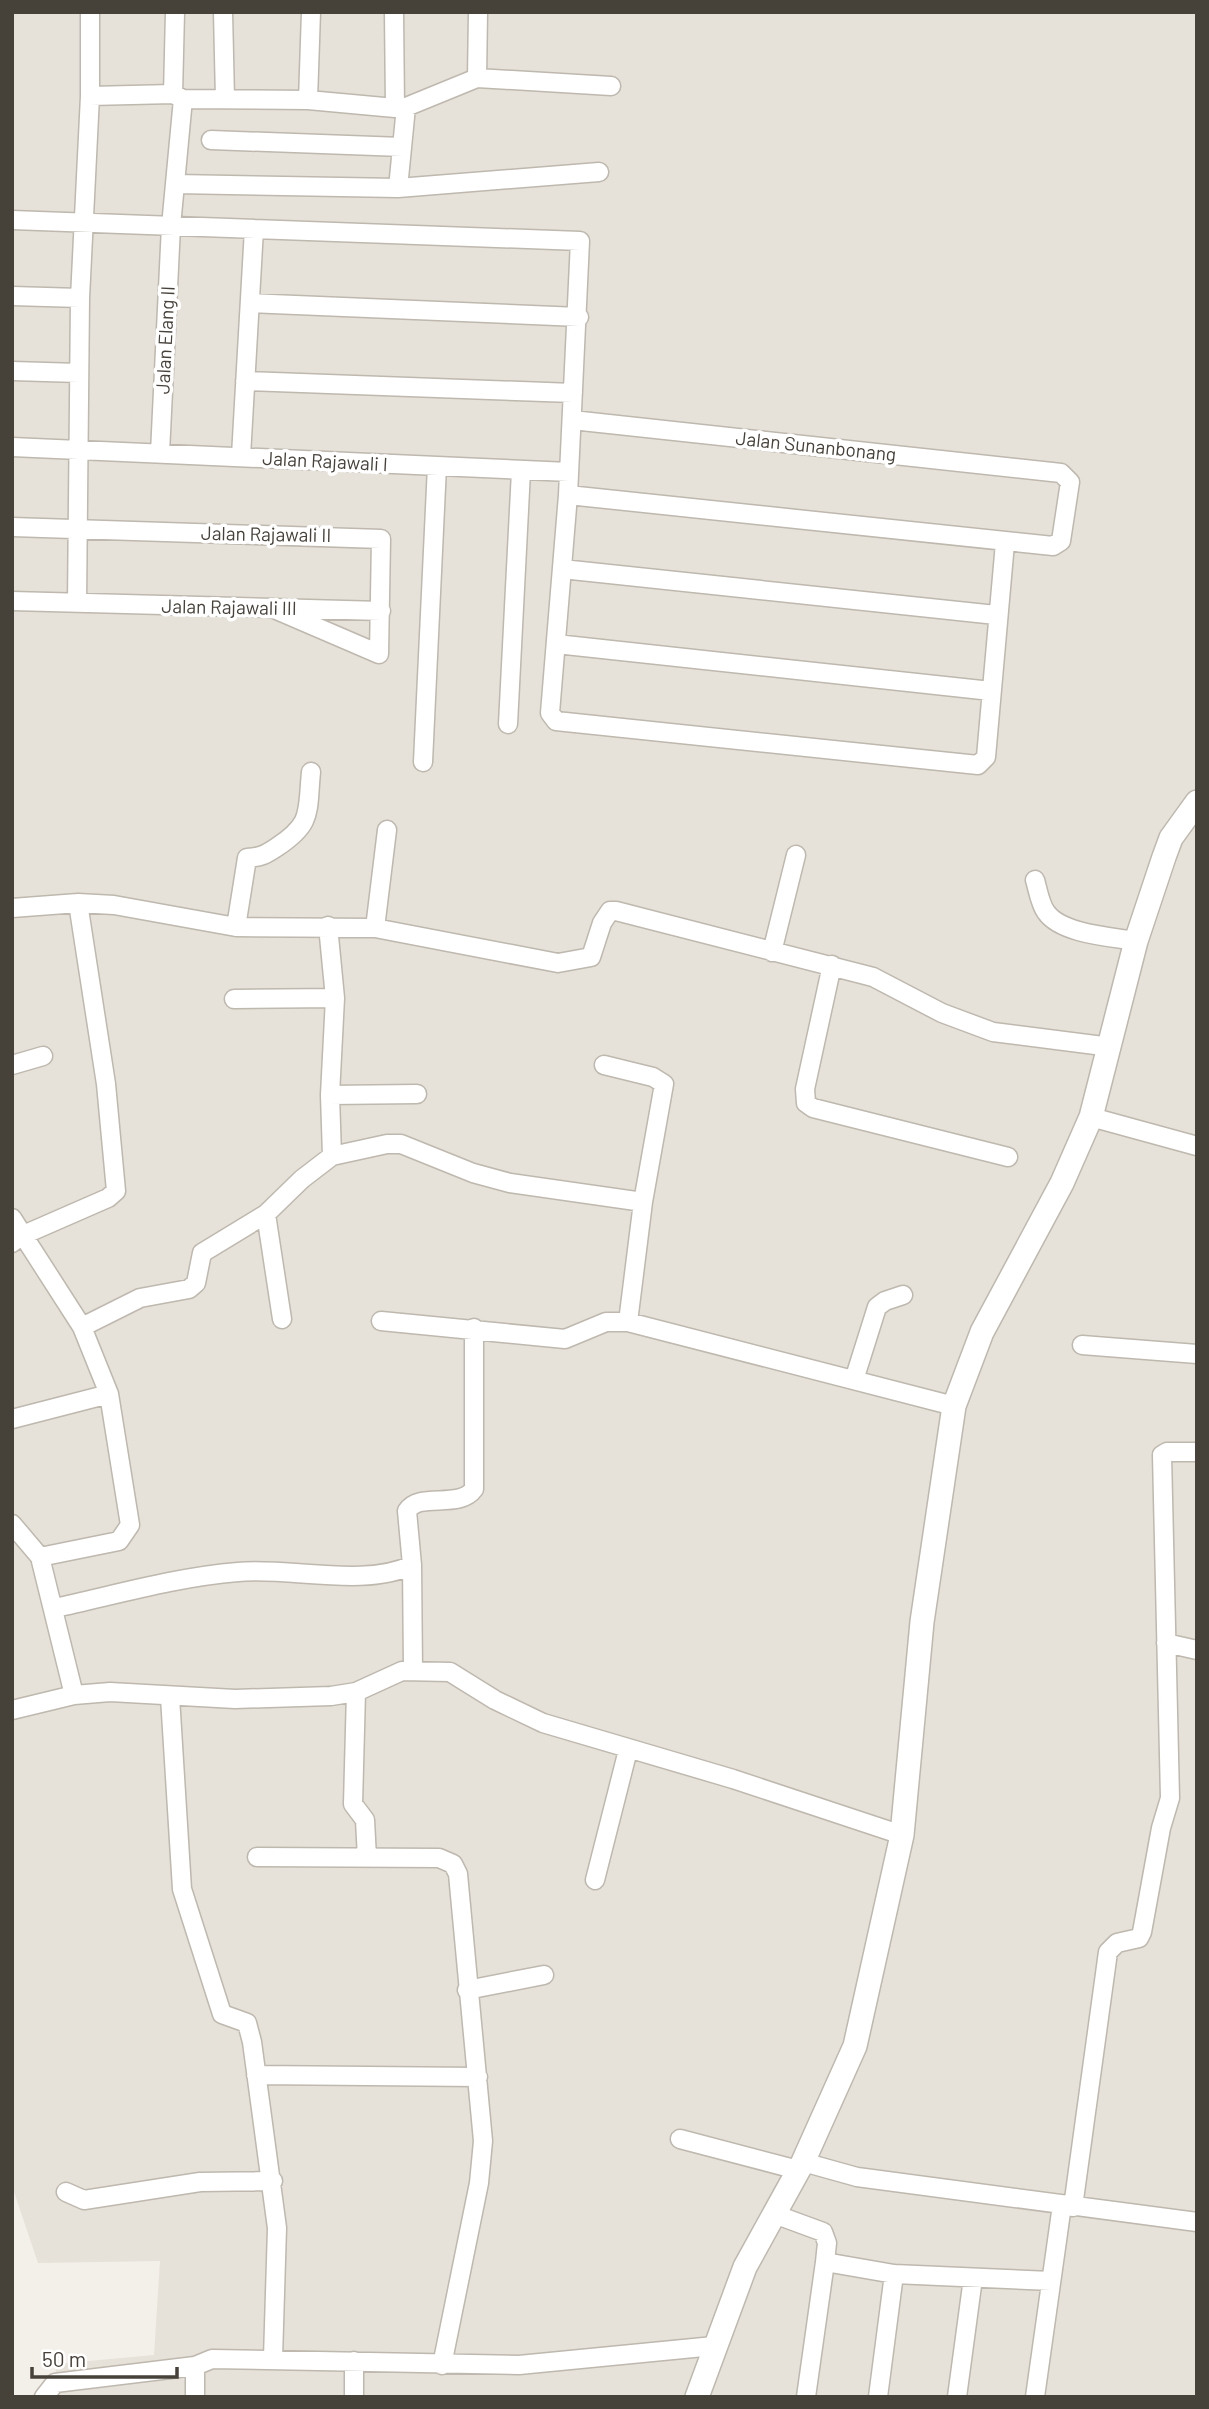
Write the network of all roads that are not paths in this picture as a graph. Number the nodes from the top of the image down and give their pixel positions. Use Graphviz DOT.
graph roads {
  1 [pos="90,12"];
  2 [pos="175,12"];
  3 [pos="223,12"];
  4 [pos="311,12"];
  5 [pos="394,12"];
  6 [pos="478,12"];
  7 [pos="477,78"];
  8 [pos="611,86"];
  9 [pos="90,96"];
  10 [pos="178,97"];
  11 [pos="225,99"];
  12 [pos="308,100"];
  13 [pos="401,107"];
  14 [pos="211,140"];
  15 [pos="402,148"];
  16 [pos="599,172"];
  17 [pos="176,184"];
  18 [pos="398,188"];
  19 [pos="12,220"];
  20 [pos="83,223"];
  21 [pos="171,226"];
  22 [pos="254,229"];
  23 [pos="12,296"];
  24 [pos="80,298"];
  25 [pos="250,303"];
  26 [pos="579,317"];
  27 [pos="12,371"];
  28 [pos="79,373"];
  29 [pos="245,381"];
  30 [pos="573,393"];
  31 [pos="572,420"];
  32 [pos="12,447"];
  33 [pos="80,450"];
  34 [pos="160,453"];
  35 [pos="241,456"];
  36 [pos="437,466"];
  37 [pos="521,471"];
  38 [pos="569,472"];
  39 [pos="568,495"];
  40 [pos="12,527"];
  41 [pos="78,529"];
  42 [pos="1004,542"];
  43 [pos="562,569"];
  44 [pos="12,601"];
  45 [pos="77,603"];
  46 [pos="272,608"];
  47 [pos="382,611"];
  48 [pos="996,615"];
  49 [pos="556,644"];
  50 [pos="991,691"];
  51 [pos="508,724"];
  52 [pos="423,762"];
  53 [pos="311,772"];
  54 [pos="1197,802"];
  55 [pos="387,830"];
  56 [pos="796,855"];
  57 [pos="1035,880"];
  58 [pos="78,903"];
  59 [pos="12,908"];
  60 [pos="328,926"];
  61 [pos="236,927"];
  62 [pos="375,928"];
  63 [pos="1136,941"];
  64 [pos="772,951"];
  65 [pos="832,965"];
  66 [pos="335,998"];
  67 [pos="234,999"];
  68 [pos="1111,1047"];
  69 [pos="43,1056"];
  70 [pos="12,1065"];
  71 [pos="604,1065"];
  72 [pos="417,1094"];
  73 [pos="330,1095"];
  74 [pos="1091,1117"];
  75 [pos="1197,1146"];
  76 [pos="332,1156"];
  77 [pos="1008,1157"];
  78 [pos="643,1202"];
  79 [pos="266,1214"];
  80 [pos="12,1218"];
  81 [pos="17,1240"];
  82 [pos="903,1295"];
  83 [pos="282,1319"];
  84 [pos="381,1321"];
  85 [pos="628,1322"];
  86 [pos="82,1327"];
  87 [pos="474,1328"];
  88 [pos="1082,1345"];
  89 [pos="1197,1354"];
  90 [pos="854,1380"];
  91 [pos="109,1394"];
  92 [pos="954,1406"];
  93 [pos="12,1419"];
  94 [pos="1197,1452"];
  95 [pos="12,1524"];
  96 [pos="35,1552"];
  97 [pos="12,1553"];
  98 [pos="412,1565"];
  99 [pos="55,1608"];
  100 [pos="1166,1643"];
  101 [pos="1197,1650"];
  102 [pos="413,1670"];
  103 [pos="356,1692"];
  104 [pos="74,1695"];
  105 [pos="170,1697"];
  106 [pos="12,1710"];
  107 [pos="628,1750"];
  108 [pos="902,1835"];
  109 [pos="257,1857"];
  110 [pos="367,1858"];
  111 [pos="595,1880"];
  112 [pos="544,1975"];
  113 [pos="467,1990"];
  114 [pos="256,2075"];
  115 [pos="478,2077"];
  116 [pos="680,2139"];
  117 [pos="800,2166"];
  118 [pos="273,2181"];
  119 [pos="66,2192"];
  120 [pos="1067,2206"];
  121 [pos="774,2214"];
  122 [pos="1197,2221"];
  123 [pos="825,2262"];
  124 [pos="894,2274"];
  125 [pos="973,2278"];
  126 [pos="1051,2281"];
  127 [pos="714,2346"];
  128 [pos="273,2358"];
  129 [pos="354,2361"];
  130 [pos="442,2365"];
  131 [pos="195,2366"];
  132 [pos="44,2397"];
  133 [pos="195,2397"];
  134 [pos="354,2397"];
  135 [pos="697,2397"];
  136 [pos="806,2397"];
  137 [pos="878,2397"];
  138 [pos="957,2397"];
  139 [pos="1035,2397"];
  1 -- 9 [label="street"];
  2 -- 10 [label="street, Jalan Elang II"];
  3 -- 11 [label="street"];
  4 -- 12 [label="street"];
  5 -- 13 [label="street"];
  6 -- 7 [label="street"];
  7 -- 8 [label="street"];
  7 -- 13 [label="street"];
  9 -- 10 [label="street"];
  9 -- 20 [label="street"];
  10 -- 11 [label="street"];
  10 -- 17 [label="street, Jalan Elang II"];
  11 -- 12 [label="street"];
  12 -- 13 [label="street"];
  13 -- 15 [label="street"];
  14 -- 15 [label="street"];
  15 -- 18 [label="street"];
  16 -- 18 [label="street"];
  17 -- 18 [label="street"];
  17 -- 21 [label="street, Jalan Elang II"];
  19 -- 20 [label="street"];
  20 -- 21 [label="street"];
  20 -- 24 [label="street"];
  21 -- 22 [label="street"];
  21 -- 34 [label="street, Jalan Elang II"];
  22 -- 25 [label="street"];
  22 -- 26 [label="street"];
  23 -- 24 [label="street"];
  24 -- 28 [label="street"];
  25 -- 26 [label="street"];
  25 -- 29 [label="street"];
  26 -- 30 [label="street"];
  27 -- 28 [label="street"];
  28 -- 33 [label="street"];
  29 -- 30 [label="street"];
  29 -- 35 [label="street"];
  30 -- 31 [label="street"];
  31 -- 38 [label="street"];
  31 -- 42 [label="street, Jalan Sunanbonang"];
  32 -- 33 [label="street, Jalan Rajawali I"];
  33 -- 34 [label="street, Jalan Rajawali I"];
  33 -- 41 [label="street"];
  34 -- 35 [label="street, Jalan Rajawali I"];
  35 -- 36 [label="street, Jalan Rajawali I"];
  36 -- 37 [label="street, Jalan Rajawali I"];
  36 -- 52 [label="street"];
  37 -- 38 [label="street, Jalan Rajawali I"];
  37 -- 51 [label="street"];
  38 -- 39 [label="street"];
  39 -- 42 [label="street"];
  39 -- 43 [label="street"];
  40 -- 41 [label="street"];
  41 -- 45 [label="street"];
  41 -- 47 [label="street, Jalan Rajawali II"];
  42 -- 48 [label="street"];
  43 -- 48 [label="street"];
  43 -- 49 [label="street"];
  44 -- 45 [label="street, Jalan Rajawali III"];
  45 -- 46 [label="street, Jalan Rajawali III"];
  46 -- 47 [label="street, Jalan Rajawali III"];
  46 -- 47 [label="street"];
  48 -- 50 [label="street"];
  49 -- 50 [label="street"];
  49 -- 50 [label="street"];
  53 -- 61 [label="street"];
  54 -- 63 [label="street"];
  55 -- 62 [label="street"];
  56 -- 64 [label="street"];
  57 -- 63 [label="street"];
  58 -- 59 [label="street"];
  58 -- 61 [label="street"];
  58 -- 81 [label="street"];
  60 -- 61 [label="street"];
  60 -- 62 [label="street"];
  60 -- 66 [label="street"];
  62 -- 64 [label="street"];
  63 -- 68 [label="street"];
  64 -- 65 [label="street"];
  65 -- 68 [label="street"];
  65 -- 77 [label="street"];
  66 -- 67 [label="street"];
  66 -- 73 [label="street"];
  68 -- 74 [label="street"];
  69 -- 70 [label="street"];
  71 -- 78 [label="street"];
  72 -- 73 [label="street"];
  73 -- 76 [label="street"];
  74 -- 75 [label="street"];
  74 -- 92 [label="street"];
  76 -- 78 [label="street"];
  76 -- 79 [label="street"];
  78 -- 85 [label="street"];
  79 -- 83 [label="street"];
  79 -- 86 [label="street"];
  80 -- 81 [label="street"];
  81 -- 86 [label="street"];
  82 -- 90 [label="street"];
  84 -- 87 [label="street"];
  85 -- 87 [label="street"];
  85 -- 90 [label="street"];
  86 -- 91 [label="street"];
  87 -- 98 [label="street"];
  88 -- 89 [label="street"];
  90 -- 92 [label="street"];
  91 -- 93 [label="street"];
  91 -- 96 [label="street"];
  92 -- 108 [label="street"];
  94 -- 100 [label="street"];
  95 -- 96 [label="street"];
  96 -- 97 [label="street"];
  96 -- 99 [label="street"];
  98 -- 99 [label="street"];
  98 -- 102 [label="street"];
  99 -- 104 [label="street"];
  100 -- 101 [label="street"];
  100 -- 120 [label="street"];
  102 -- 103 [label="street"];
  102 -- 107 [label="street"];
  103 -- 105 [label="street"];
  103 -- 110 [label="street"];
  104 -- 105 [label="street"];
  104 -- 106 [label="street"];
  105 -- 114 [label="street"];
  107 -- 108 [label="street"];
  107 -- 111 [label="street"];
  108 -- 117 [label="street"];
  109 -- 110 [label="street"];
  110 -- 113 [label="street"];
  112 -- 113 [label="street"];
  113 -- 115 [label="street"];
  114 -- 115 [label="street"];
  114 -- 118 [label="street"];
  115 -- 130 [label="street"];
  116 -- 117 [label="street"];
  117 -- 120 [label="street"];
  117 -- 121 [label="street"];
  118 -- 119 [label="street"];
  118 -- 128 [label="street"];
  120 -- 122 [label="street"];
  120 -- 126 [label="street"];
  121 -- 123 [label="street"];
  121 -- 127 [label="street"];
  123 -- 124 [label="street"];
  123 -- 136 [label="street"];
  124 -- 125 [label="street"];
  124 -- 137 [label="street"];
  125 -- 126 [label="street"];
  125 -- 138 [label="street"];
  126 -- 139 [label="street"];
  127 -- 130 [label="street"];
  127 -- 135 [label="street"];
  128 -- 129 [label="street"];
  128 -- 131 [label="street"];
  129 -- 130 [label="street"];
  129 -- 134 [label="street"];
  131 -- 132 [label="street"];
  131 -- 133 [label="street"];
}
